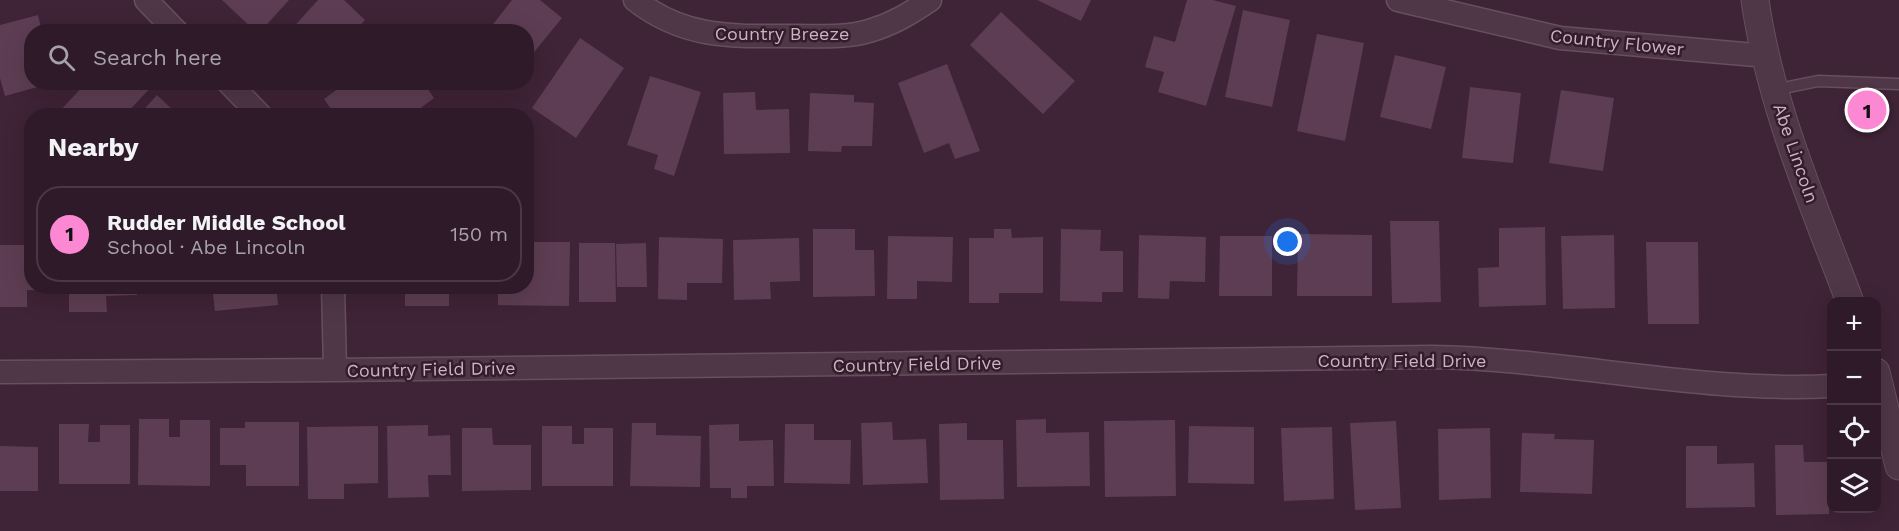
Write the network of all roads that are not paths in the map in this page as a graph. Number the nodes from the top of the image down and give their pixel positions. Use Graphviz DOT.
graph roads {
  1 [pos="146,0"];
  2 [pos="634,0"];
  3 [pos="930,0"];
  4 [pos="1398,0"];
  5 [pos="1755,0"];
  6 [pos="169,24"];
  7 [pos="1767,56"];
  8 [pos="1899,84"];
  9 [pos="236,90"];
  10 [pos="1774,90"];
  11 [pos="253,108"];
  12 [pos="333,294"];
  13 [pos="1848,297"];
  14 [pos="335,370"];
  15 [pos="0,372"];
  16 [pos="1827,386"];
  17 [pos="1881,391"];
  18 [pos="1899,466"];
  1 -- 6 [label="street"];
  2 -- 3 [label="street, Country Breeze"];
  4 -- 7 [label="street, Country Flower"];
  5 -- 7 [label="street, Abe Lincoln"];
  7 -- 10 [label="street, Abe Lincoln"];
  8 -- 10 [label="lane"];
  9 -- 11 [label="street"];
  10 -- 13 [label="street, Abe Lincoln"];
  12 -- 14 [label="street"];
  14 -- 15 [label="street, Country Field Drive"];
  14 -- 16 [label="street, Country Field Drive"];
  17 -- 18 [label="street"];
}
